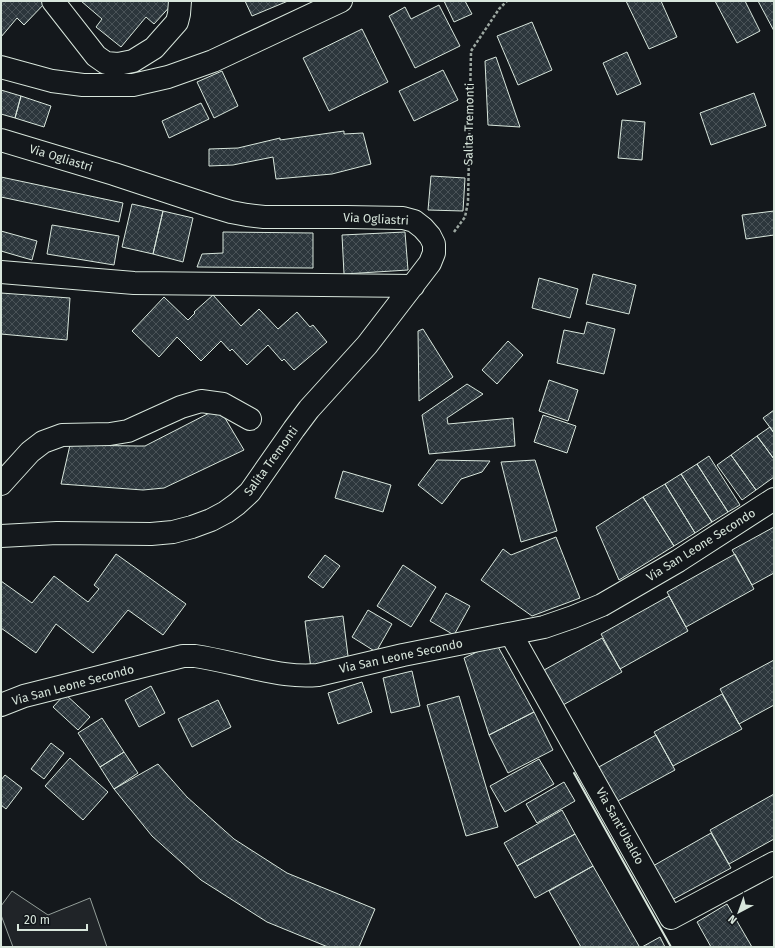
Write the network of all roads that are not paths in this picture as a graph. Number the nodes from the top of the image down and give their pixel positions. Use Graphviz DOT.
graph roads {
  1 [pos="53,1"];
  2 [pos="180,1"];
  3 [pos="341,1"];
  4 [pos="154,48"];
  5 [pos="1,67"];
  6 [pos="168,77"];
  7 [pos="1,140"];
  8 [pos="1,272"];
  9 [pos="413,286"];
  10 [pos="250,419"];
  11 [pos="1,484"];
  12 [pos="774,499"];
  13 [pos="1,536"];
  14 [pos="511,634"];
  15 [pos="1,705"];
  16 [pos="774,863"];
  1 -- 4 [label="street"];
  2 -- 4 [label="street"];
  3 -- 6 [label="street"];
  4 -- 6 [label="street"];
  5 -- 6 [label="street"];
  7 -- 9 [label="street, Via Ogliastri"];
  8 -- 9 [label="street"];
  9 -- 13 [label="street, Salita Tremonti"];
  10 -- 11 [label="street"];
  12 -- 14 [label="street, Via San Leone Secondo"];
  14 -- 15 [label="street, Via San Leone Secondo"];
  14 -- 16 [label="street, Via Sant'Ubaldo"];
}
